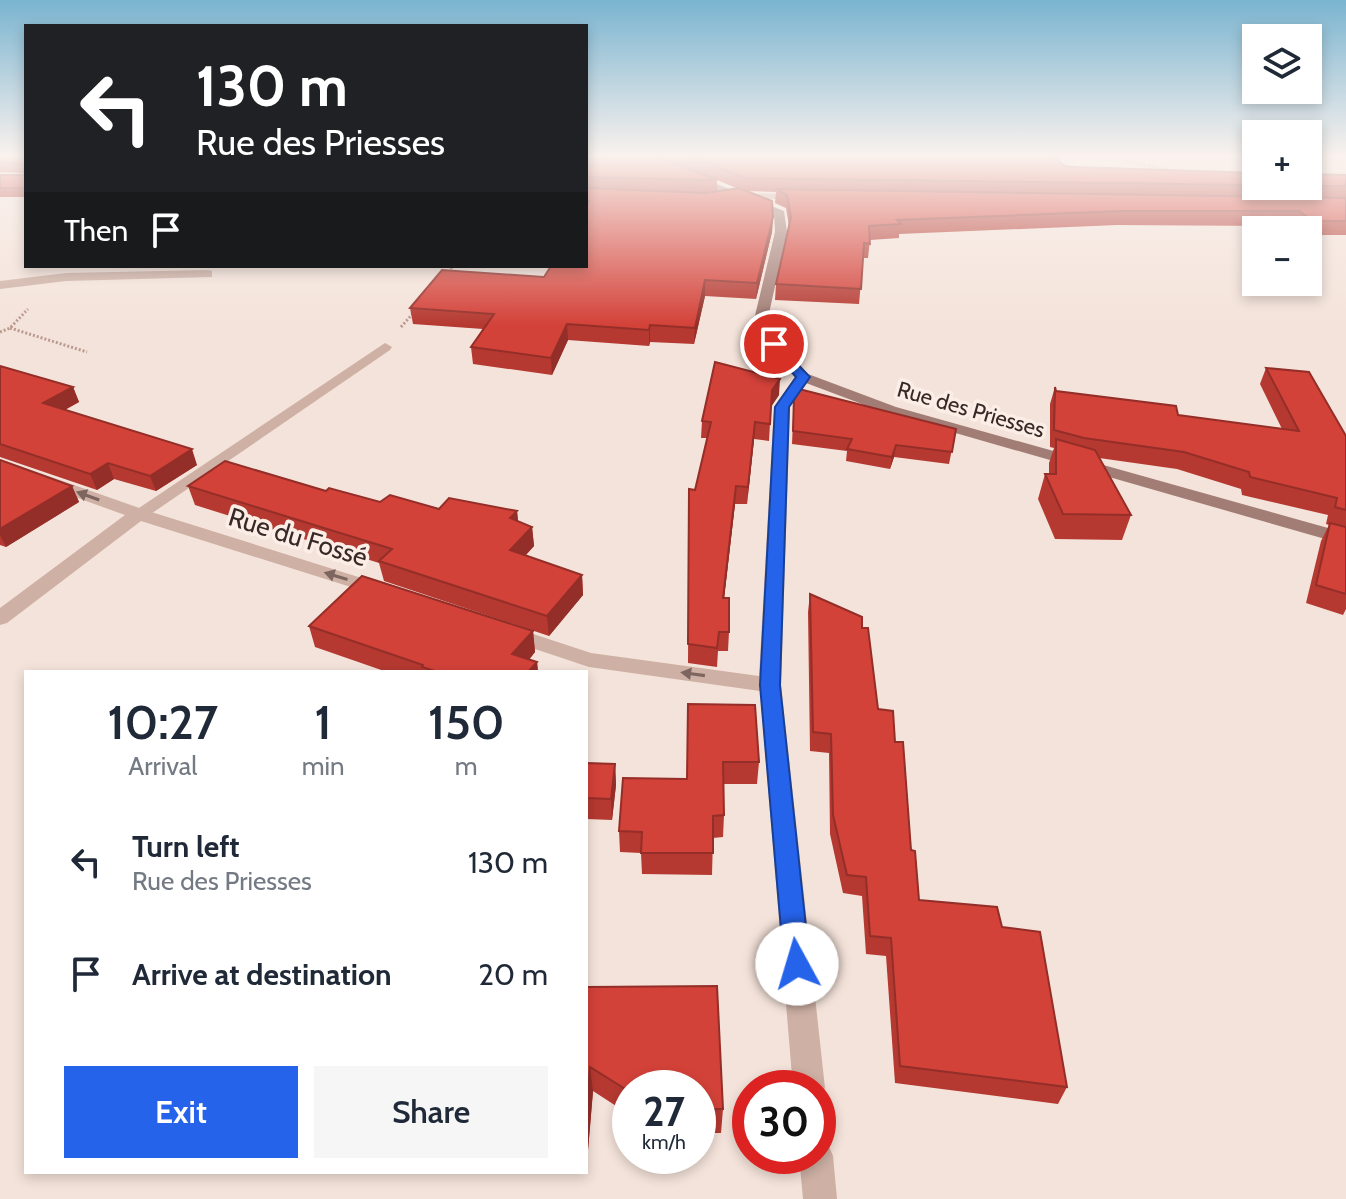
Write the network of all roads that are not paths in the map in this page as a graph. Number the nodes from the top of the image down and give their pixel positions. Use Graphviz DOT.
graph roads {
  1 [pos="779,213"];
  2 [pos="208,274"];
  3 [pos="0,285"];
  4 [pos="385,347"];
  5 [pos="803,377"];
  6 [pos="0,464"];
  7 [pos="139,514"];
  8 [pos="1346,539"];
  9 [pos="402,597"];
  10 [pos="0,618"];
  11 [pos="489,626"];
  12 [pos="770,685"];
  13 [pos="807,1070"];
  14 [pos="818,1174"];
  15 [pos="820,1199"];
  1 -- 5 [label="street, Rue des Priesses"];
  2 -- 3 [label="street"];
  4 -- 7 [label="street"];
  5 -- 8 [label="street, Rue des Priesses"];
  5 -- 12 [label="street"];
  7 -- 6 [label="street, Rue du Fossé, one-way"];
  9 -- 7 [label="street, Rue du Fossé, one-way"];
  7 -- 10 [label="street"];
  12 -- 11 [label="street, one-way"];
  12 -- 13 [label="street"];
  14 -- 15 [label="street"];
}
